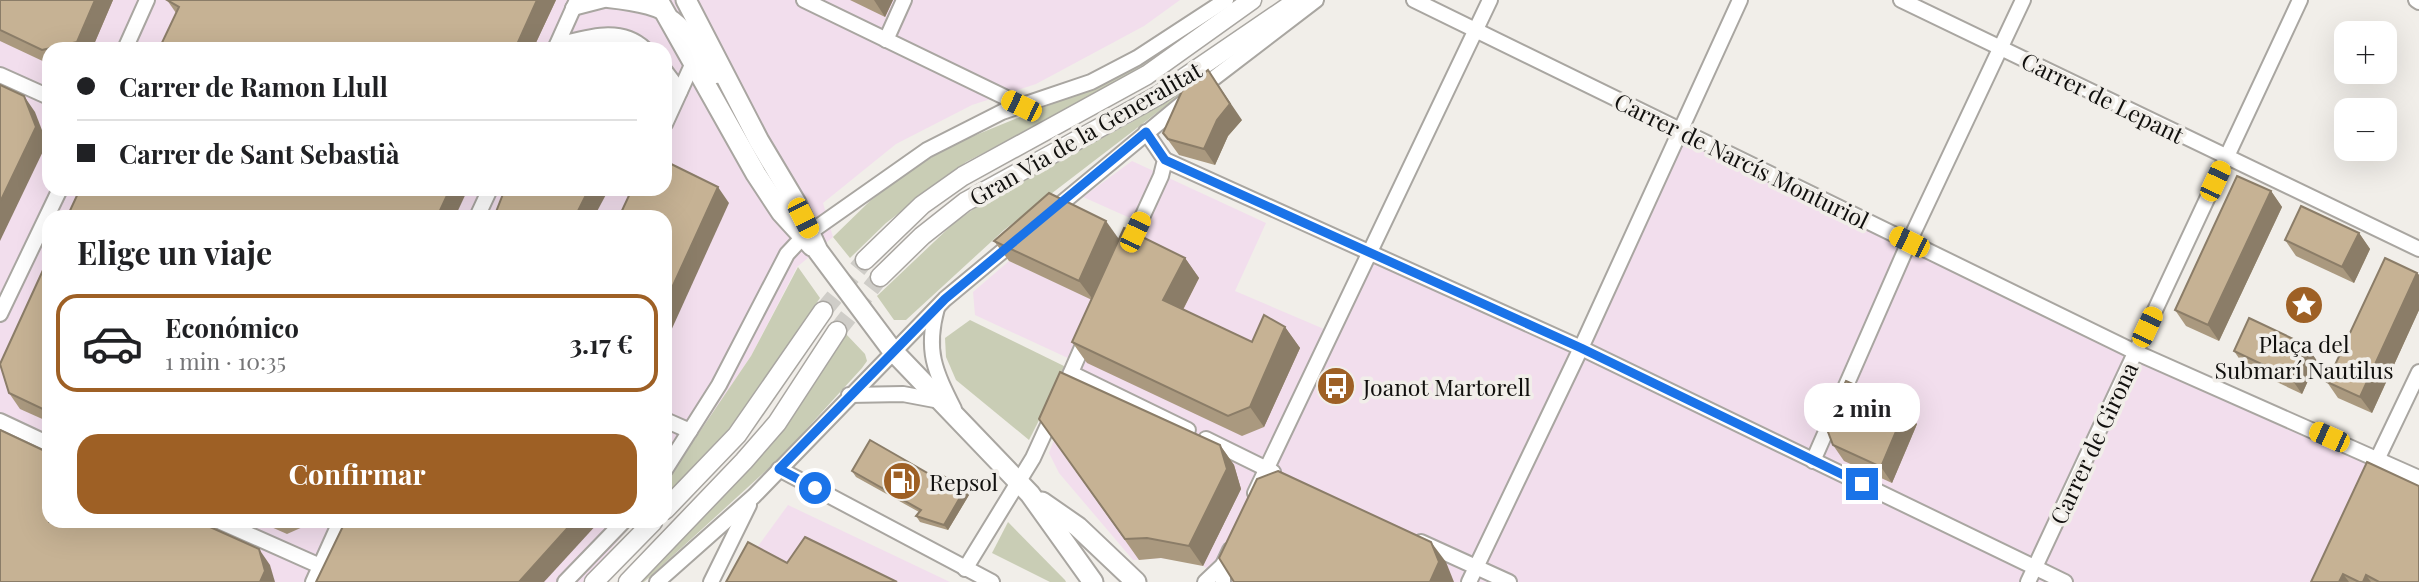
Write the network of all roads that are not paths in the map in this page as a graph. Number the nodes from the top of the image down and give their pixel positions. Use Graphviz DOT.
graph roads {
  1 [pos="147,0"];
  2 [pos="606,0"];
  3 [pos="686,0"];
  4 [pos="804,0"];
  5 [pos="904,0"];
  6 [pos="1226,0"];
  7 [pos="1252,0"];
  8 [pos="1298,0"];
  9 [pos="1316,0"];
  10 [pos="1414,0"];
  11 [pos="1490,0"];
  12 [pos="1740,0"];
  13 [pos="1901,0"];
  14 [pos="2023,0"];
  15 [pos="2300,0"];
  16 [pos="575,4"];
  17 [pos="660,5"];
  18 [pos="1477,31"];
  19 [pos="886,40"];
  20 [pos="128,42"];
  21 [pos="558,42"];
  22 [pos="576,42"];
  23 [pos="637,42"];
  24 [pos="2001,48"];
  25 [pos="692,65"];
  26 [pos="0,75"];
  27 [pos="672,80"];
  28 [pos="680,91"];
  29 [pos="42,94"];
  30 [pos="1021,106"];
  31 [pos="672,109"];
  32 [pos="743,110"];
  33 [pos="1679,130"];
  34 [pos="1146,132"];
  35 [pos="2227,156"];
  36 [pos="1165,160"];
  37 [pos="42,226"];
  38 [pos="806,235"];
  39 [pos="1909,242"];
  40 [pos="2419,248"];
  41 [pos="1370,252"];
  42 [pos="1123,259"];
  43 [pos="865,260"];
  44 [pos="880,277"];
  45 [pos="937,306"];
  46 [pos="823,311"];
  47 [pos="0,314"];
  48 [pos="1090,330"];
  49 [pos="837,331"];
  50 [pos="1581,348"];
  51 [pos="892,350"];
  52 [pos="2135,352"];
  53 [pos="2419,372"];
  54 [pos="1071,373"];
  55 [pos="849,395"];
  56 [pos="940,401"];
  57 [pos="959,419"];
  58 [pos="0,421"];
  59 [pos="672,423"];
  60 [pos="690,432"];
  61 [pos="42,441"];
  62 [pos="672,459"];
  63 [pos="2377,459"];
  64 [pos="1813,461"];
  65 [pos="1266,468"];
  66 [pos="779,469"];
  67 [pos="2419,478"];
  68 [pos="1290,480"];
  69 [pos="2365,483"];
  70 [pos="1024,487"];
  71 [pos="754,496"];
  72 [pos="672,503"];
  73 [pos="1250,505"];
  74 [pos="234,528"];
  75 [pos="337,528"];
  76 [pos="617,528"];
  77 [pos="647,528"];
  78 [pos="1402,532"];
  79 [pos="1234,541"];
  80 [pos="1223,565"];
  81 [pos="320,566"];
  82 [pos="1476,567"];
  83 [pos="2035,568"];
  84 [pos="965,569"];
  85 [pos="313,582"];
  86 [pos="565,582"];
  87 [pos="594,582"];
  88 [pos="628,582"];
  89 [pos="657,582"];
  90 [pos="710,582"];
  91 [pos="992,582"];
  92 [pos="1093,582"];
  93 [pos="1136,582"];
  94 [pos="1205,582"];
  95 [pos="1223,582"];
  96 [pos="1469,582"];
  97 [pos="1509,582"];
  98 [pos="2028,582"];
  99 [pos="2065,582"];
  1 -- 20 [label="street"];
  2 -- 16 [label="street"];
  2 -- 17 [label="street"];
  3 -- 32 [label="main road"];
  4 -- 19 [label="street"];
  5 -- 19 [label="street"];
  6 -- 30 [label="street"];
  7 -- 43 [label="street, Gran Via de la Generalitat"];
  8 -- 44 [label="street, Gran Via de la Generalitat"];
  9 -- 34 [label="street"];
  10 -- 18 [label="street, Carrer de Narcís Monturiol"];
  11 -- 18 [label="street"];
  12 -- 33 [label="street"];
  13 -- 24 [label="street, Carrer de Lepant"];
  14 -- 24 [label="street"];
  15 -- 35 [label="street, Carrer de Girona"];
  16 -- 21 [label="street"];
  17 -- 25 [label="main road"];
  17 -- 32 [label="street"];
  18 -- 33 [label="street, Carrer de Narcís Monturiol"];
  18 -- 41 [label="street"];
  19 -- 30 [label="street"];
  22 -- 23 [label="street"];
  24 -- 35 [label="street, Carrer de Lepant"];
  24 -- 39 [label="street"];
  25 -- 28 [label="street"];
  25 -- 38 [label="main road"];
  26 -- 29 [label="street"];
  27 -- 28 [label="street"];
  28 -- 31 [label="street"];
  30 -- 38 [label="street"];
  32 -- 38 [label="main road"];
  33 -- 39 [label="street, Carrer de Narcís Monturiol"];
  33 -- 50 [label="street"];
  34 -- 36 [label="street"];
  34 -- 45 [label="street"];
  35 -- 40 [label="street, Carrer de Lepant"];
  35 -- 52 [label="street, Carrer de Girona"];
  36 -- 41 [label="street"];
  36 -- 42 [label="street"];
  37 -- 47 [label="street"];
  38 -- 51 [label="main road"];
  38 -- 60 [label="street"];
  39 -- 52 [label="street, Carrer de Narcís Monturiol"];
  39 -- 64 [label="street"];
  41 -- 50 [label="street"];
  41 -- 65 [label="street"];
  45 -- 51 [label="street"];
  45 -- 57 [label="street"];
  46 -- 72 [label="street"];
  48 -- 54 [label="street"];
  49 -- 88 [label="street"];
  50 -- 64 [label="street"];
  50 -- 82 [label="street"];
  51 -- 55 [label="street"];
  51 -- 56 [label="main road"];
  52 -- 63 [label="street, Carrer de Narcís Monturiol"];
  52 -- 83 [label="street, Carrer de Girona"];
  53 -- 63 [label="street"];
  54 -- 65 [label="street"];
  54 -- 70 [label="street"];
  55 -- 56 [label="street"];
  55 -- 66 [label="street"];
  56 -- 57 [label="main road"];
  57 -- 70 [label="main road"];
  58 -- 61 [label="street"];
  59 -- 60 [label="street"];
  60 -- 62 [label="street"];
  63 -- 67 [label="street, Carrer de Narcís Monturiol"];
  63 -- 69 [label="street"];
  64 -- 83 [label="street"];
  65 -- 68 [label="street"];
  65 -- 73 [label="street"];
  66 -- 71 [label="street"];
  66 -- 84 [label="street"];
  70 -- 84 [label="street"];
  70 -- 92 [label="main road"];
  70 -- 93 [label="main road"];
  71 -- 89 [label="street"];
  71 -- 90 [label="street"];
  74 -- 81 [label="street"];
  75 -- 81 [label="street"];
  76 -- 86 [label="street"];
  77 -- 87 [label="street"];
  78 -- 82 [label="street"];
  79 -- 80 [label="street"];
  80 -- 94 [label="street"];
  80 -- 95 [label="street"];
  81 -- 85 [label="street"];
  82 -- 96 [label="street"];
  82 -- 97 [label="street"];
  83 -- 98 [label="street, Carrer de Girona"];
  83 -- 99 [label="street"];
  84 -- 91 [label="street"];
}
